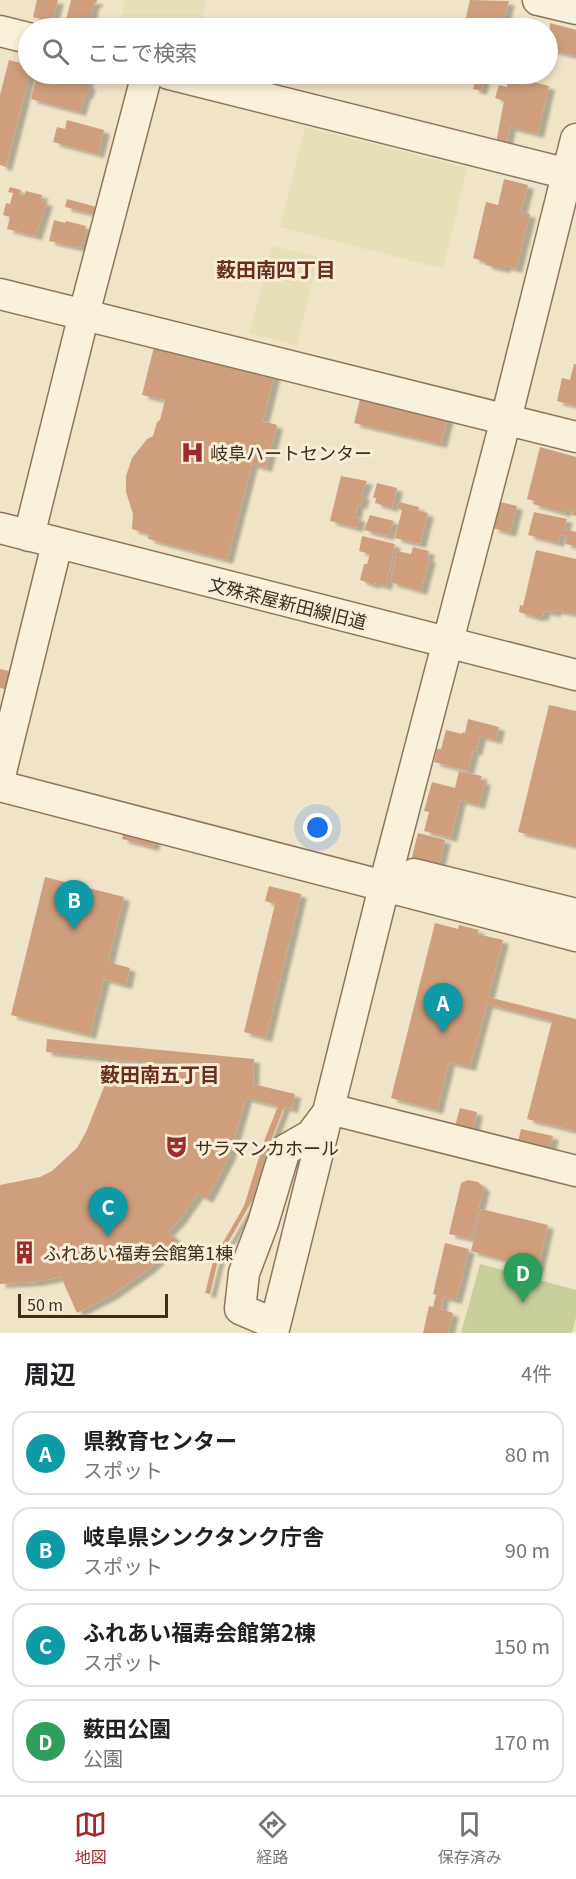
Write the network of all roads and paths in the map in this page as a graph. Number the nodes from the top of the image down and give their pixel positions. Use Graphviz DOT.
graph roads {
  1 [pos="538,0"];
  2 [pos="576,9"];
  3 [pos="0,31"];
  4 [pos="18,36"];
  5 [pos="144,84"];
  6 [pos="209,84"];
  7 [pos="576,139"];
  8 [pos="572,175"];
  9 [pos="0,274"];
  10 [pos="0,294"];
  11 [pos="86,304"];
  12 [pos="508,408"];
  13 [pos="576,415"];
  14 [pos="576,436"];
  15 [pos="0,528"];
  16 [pos="43,540"];
  17 [pos="446,642"];
  18 [pos="576,675"];
  19 [pos="0,774"];
  20 [pos="0,786"];
  21 [pos="386,877"];
  22 [pos="576,914"];
  23 [pos="576,936"];
  24 [pos="330,1109"];
  25 [pos="576,1171"];
  26 [pos="274,1329"];
  1 -- 2 [label="street"];
  3 -- 4 [label="street"];
  5 -- 11 [label="street"];
  6 -- 8 [label="street"];
  7 -- 8 [label="street"];
  8 -- 12 [label="street"];
  9 -- 11 [label="street"];
  10 -- 11 [label="street"];
  11 -- 12 [label="street"];
  11 -- 16 [label="street"];
  12 -- 13 [label="street"];
  12 -- 14 [label="street"];
  12 -- 17 [label="street"];
  15 -- 16 [label="street, 文殊茶屋新田線旧道"];
  16 -- 17 [label="street, 文殊茶屋新田線旧道"];
  16 -- 19 [label="street"];
  17 -- 18 [label="street, 文殊茶屋新田線旧道"];
  17 -- 21 [label="street"];
  19 -- 21 [label="street"];
  20 -- 21 [label="street"];
  21 -- 22 [label="street"];
  21 -- 23 [label="street"];
  21 -- 24 [label="street"];
  24 -- 25 [label="street"];
  24 -- 26 [label="street"];
  24 -- 26 [label="street"];
}
